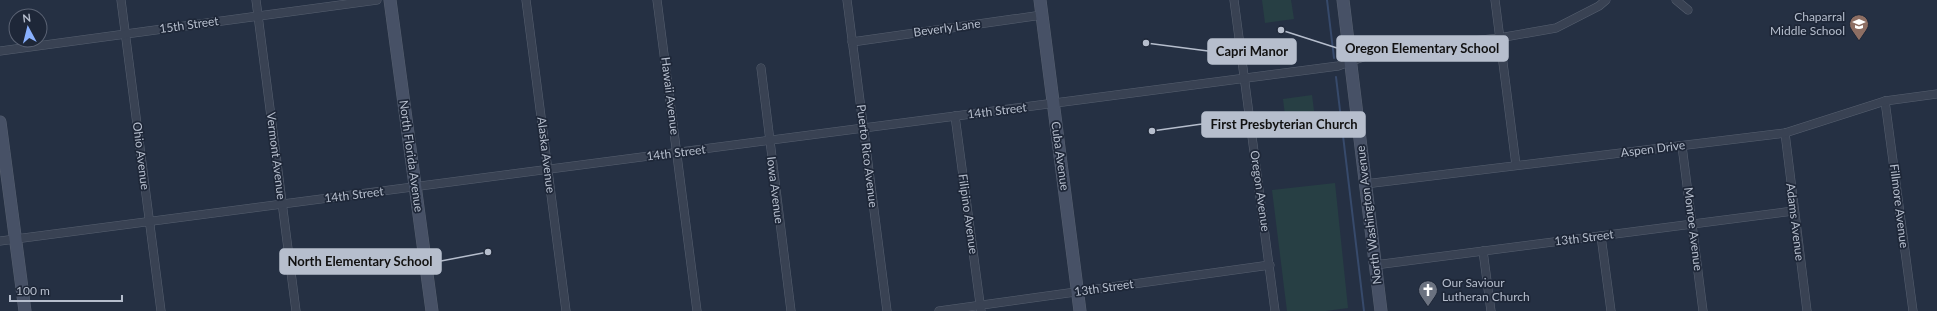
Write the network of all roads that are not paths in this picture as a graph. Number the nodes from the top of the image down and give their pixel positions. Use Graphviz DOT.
graph roads {
  1 [pos="121,0"];
  2 [pos="256,0"];
  3 [pos="377,0"];
  4 [pos="390,0"];
  5 [pos="526,0"];
  6 [pos="657,0"];
  7 [pos="847,0"];
  8 [pos="1040,0"];
  9 [pos="1234,0"];
  10 [pos="1343,0"];
  11 [pos="1495,0"];
  12 [pos="1606,0"];
  13 [pos="1676,0"];
  14 [pos="1688,10"];
  15 [pos="1042,15"];
  16 [pos="258,16"];
  17 [pos="126,34"];
  18 [pos="1500,38"];
  19 [pos="852,42"];
  20 [pos="0,51"];
  21 [pos="1351,62"];
  22 [pos="761,68"];
  23 [pos="1244,78"];
  24 [pos="1937,94"];
  25 [pos="1885,100"];
  26 [pos="1053,104"];
  27 [pos="955,116"];
  28 [pos="0,122"];
  29 [pos="863,128"];
  30 [pos="1785,133"];
  31 [pos="768,141"];
  32 [pos="1682,146"];
  33 [pos="677,152"];
  34 [pos="1516,165"];
  35 [pos="548,169"];
  36 [pos="1365,184"];
  37 [pos="415,187"];
  38 [pos="282,204"];
  39 [pos="1793,210"];
  40 [pos="149,222"];
  41 [pos="1692,224"];
  42 [pos="1601,236"];
  43 [pos="15,239"];
  44 [pos="0,241"];
  45 [pos="1483,251"];
  46 [pos="1270,265"];
  47 [pos="1375,265"];
  48 [pos="1078,292"];
  49 [pos="980,308"];
  50 [pos="25,311"];
  51 [pos="161,311"];
  52 [pos="296,311"];
  53 [pos="432,311"];
  54 [pos="566,311"];
  55 [pos="697,311"];
  56 [pos="791,311"];
  57 [pos="887,311"];
  58 [pos="938,311"];
  59 [pos="1080,311"];
  60 [pos="1275,311"];
  61 [pos="1381,311"];
  62 [pos="1491,311"];
  63 [pos="1611,311"];
  64 [pos="1703,311"];
  65 [pos="1807,311"];
  66 [pos="1913,311"];
  1 -- 17 [label="street, Ohio Avenue"];
  2 -- 16 [label="street, Vermont Avenue"];
  3 -- 16 [label="street, 15th Street"];
  4 -- 37 [label="main road, North Florida Avenue"];
  5 -- 35 [label="street, Alaska Avenue"];
  6 -- 33 [label="street, Hawaii Avenue"];
  7 -- 19 [label="street, Puerto Rico Avenue"];
  8 -- 15 [label="main road, Cuba Avenue"];
  9 -- 23 [label="street, Oregon Avenue"];
  10 -- 21 [label="main road, North Washington Avenue"];
  11 -- 18 [label="street"];
  12 -- 18 [label="street, 14th Street"];
  13 -- 14 [label="street"];
  15 -- 19 [label="street, Beverly Lane"];
  15 -- 26 [label="main road, Cuba Avenue"];
  16 -- 17 [label="street, 15th Street"];
  16 -- 38 [label="street, Vermont Avenue"];
  17 -- 20 [label="street, 15th Street"];
  17 -- 40 [label="street, Ohio Avenue"];
  18 -- 21 [label="street, 14th Street"];
  18 -- 34 [label="street"];
  19 -- 29 [label="street, Puerto Rico Avenue"];
  21 -- 23 [label="street, 14th Street"];
  21 -- 36 [label="main road, North Washington Avenue"];
  22 -- 31 [label="street, Iowa Avenue"];
  23 -- 26 [label="street, 14th Street"];
  23 -- 46 [label="street, Oregon Avenue"];
  24 -- 25 [label="street, Aspen Drive"];
  25 -- 30 [label="street, Aspen Drive"];
  25 -- 66 [label="street, Fillmore Avenue"];
  26 -- 27 [label="street, 14th Street"];
  26 -- 48 [label="main road, Cuba Avenue"];
  27 -- 29 [label="street, 14th Street"];
  27 -- 49 [label="street, Filipino Avenue"];
  28 -- 43 [label="main road"];
  29 -- 31 [label="street, 14th Street"];
  29 -- 57 [label="street, Puerto Rico Avenue"];
  30 -- 32 [label="street, Aspen Drive"];
  30 -- 39 [label="street, Adams Avenue"];
  31 -- 33 [label="street, 14th Street"];
  31 -- 56 [label="street, Iowa Avenue"];
  32 -- 34 [label="street, Aspen Drive"];
  32 -- 41 [label="street, Monroe Avenue"];
  33 -- 35 [label="street, 14th Street"];
  33 -- 55 [label="street, Hawaii Avenue"];
  34 -- 36 [label="street, Aspen Drive"];
  35 -- 37 [label="street, 14th Street"];
  35 -- 54 [label="street, Alaska Avenue"];
  36 -- 47 [label="main road, North Washington Avenue"];
  37 -- 38 [label="street, 14th Street"];
  37 -- 53 [label="main road, North Florida Avenue"];
  38 -- 40 [label="street, 14th Street"];
  38 -- 52 [label="street, Vermont Avenue"];
  39 -- 41 [label="street, 13th Street"];
  39 -- 65 [label="street, Adams Avenue"];
  40 -- 43 [label="street, 14th Street"];
  40 -- 51 [label="street, Ohio Avenue"];
  41 -- 42 [label="street, 13th Street"];
  41 -- 64 [label="street, Monroe Avenue"];
  42 -- 45 [label="street, 13th Street"];
  42 -- 63 [label="street"];
  43 -- 44 [label="street, 14th Street"];
  43 -- 50 [label="main road"];
  45 -- 47 [label="street, 13th Street"];
  45 -- 62 [label="street"];
  46 -- 48 [label="street, 13th Street"];
  46 -- 60 [label="street, Oregon Avenue"];
  47 -- 61 [label="main road, North Washington Avenue"];
  48 -- 49 [label="street, 13th Street"];
  48 -- 59 [label="main road, Cuba Avenue"];
  49 -- 58 [label="street, 13th Street"];
}
